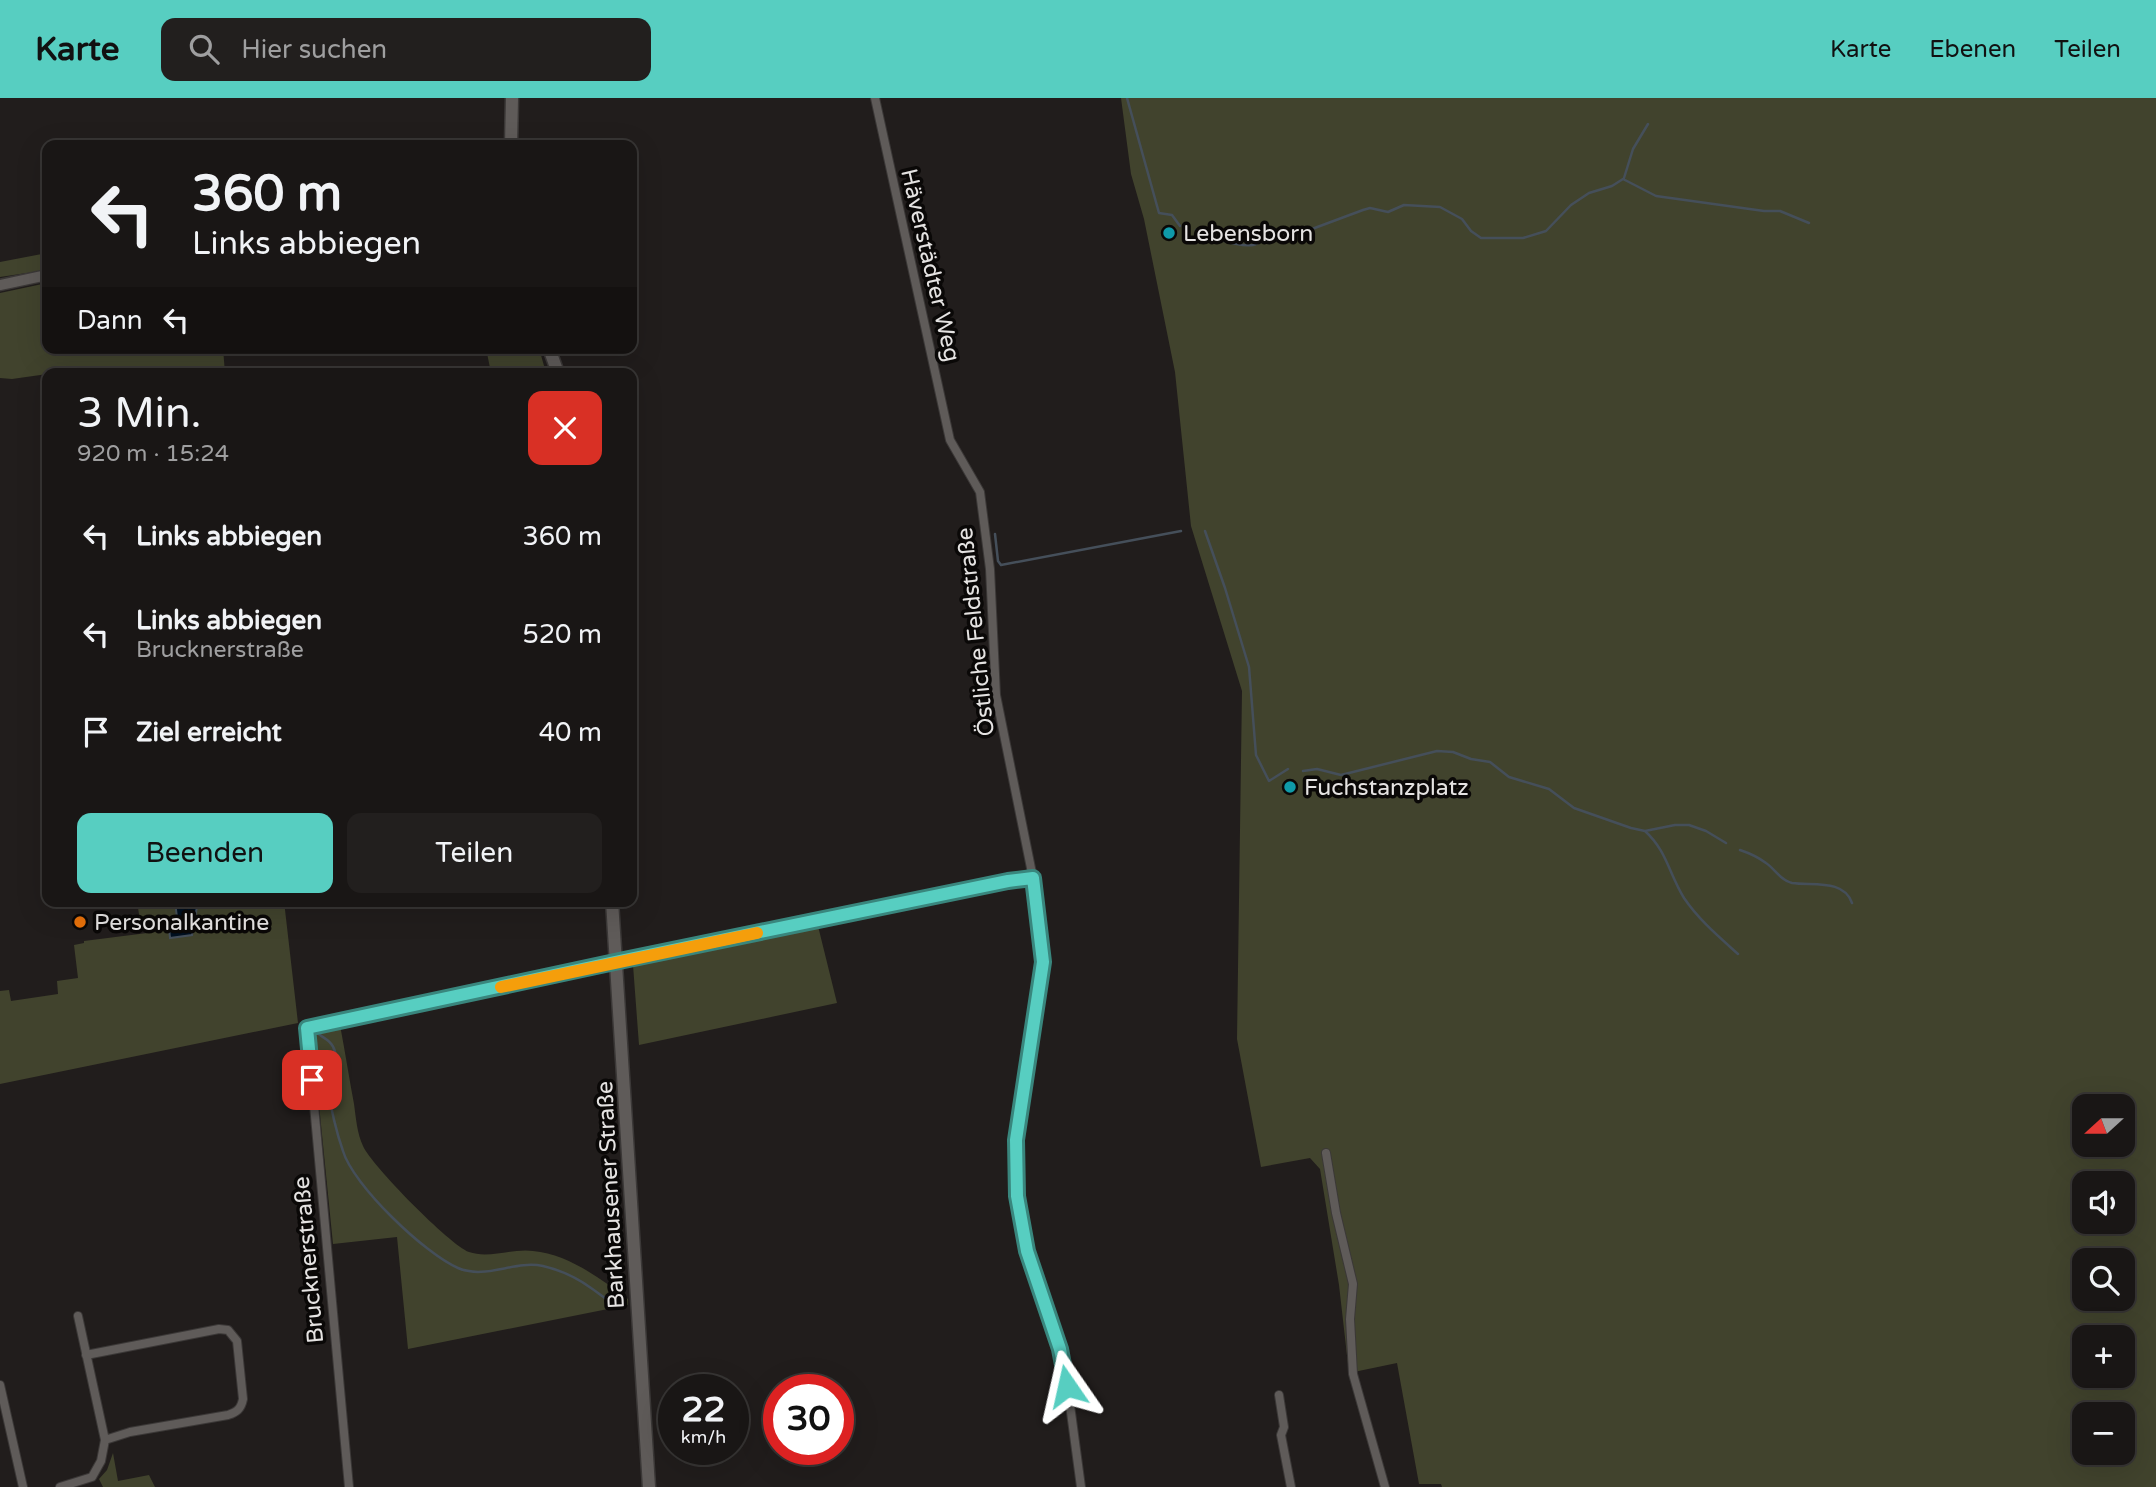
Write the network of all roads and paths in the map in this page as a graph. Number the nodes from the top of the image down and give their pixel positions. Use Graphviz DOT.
graph roads {
  1 [pos="512,98"];
  2 [pos="874,98"];
  3 [pos="511,140"];
  4 [pos="42,276"];
  5 [pos="3,284"];
  6 [pos="950,440"];
  7 [pos="1033,878"];
  8 [pos="612,907"];
  9 [pos="617,961"];
  10 [pos="1326,1153"];
  11 [pos="78,1317"];
  12 [pos="86,1354"];
  13 [pos="0,1385"];
  14 [pos="1279,1395"];
  15 [pos="105,1440"];
  16 [pos="23,1487"];
  17 [pos="60,1487"];
  18 [pos="349,1487"];
  19 [pos="649,1487"];
  20 [pos="1081,1487"];
  21 [pos="1291,1487"];
  22 [pos="1385,1487"];
  1 -- 3 [label="main road"];
  2 -- 6 [label="street, Häverstädter Weg"];
  4 -- 5 [label="street"];
  6 -- 7 [label="street, Östliche Feldstraße"];
  7 -- 9 [label="street"];
  7 -- 20 [label="street, Östliche Feldstraße"];
  8 -- 9 [label="main road, Barkhausener Straße"];
  9 -- 18 [label="street, Brucknerstraße"];
  9 -- 19 [label="main road, Barkhausener Straße"];
  10 -- 22 [label="street"];
  11 -- 12 [label="street"];
  12 -- 15 [label="street"];
  12 -- 15 [label="street"];
  13 -- 16 [label="street"];
  14 -- 21 [label="street"];
  15 -- 17 [label="street"];
}
